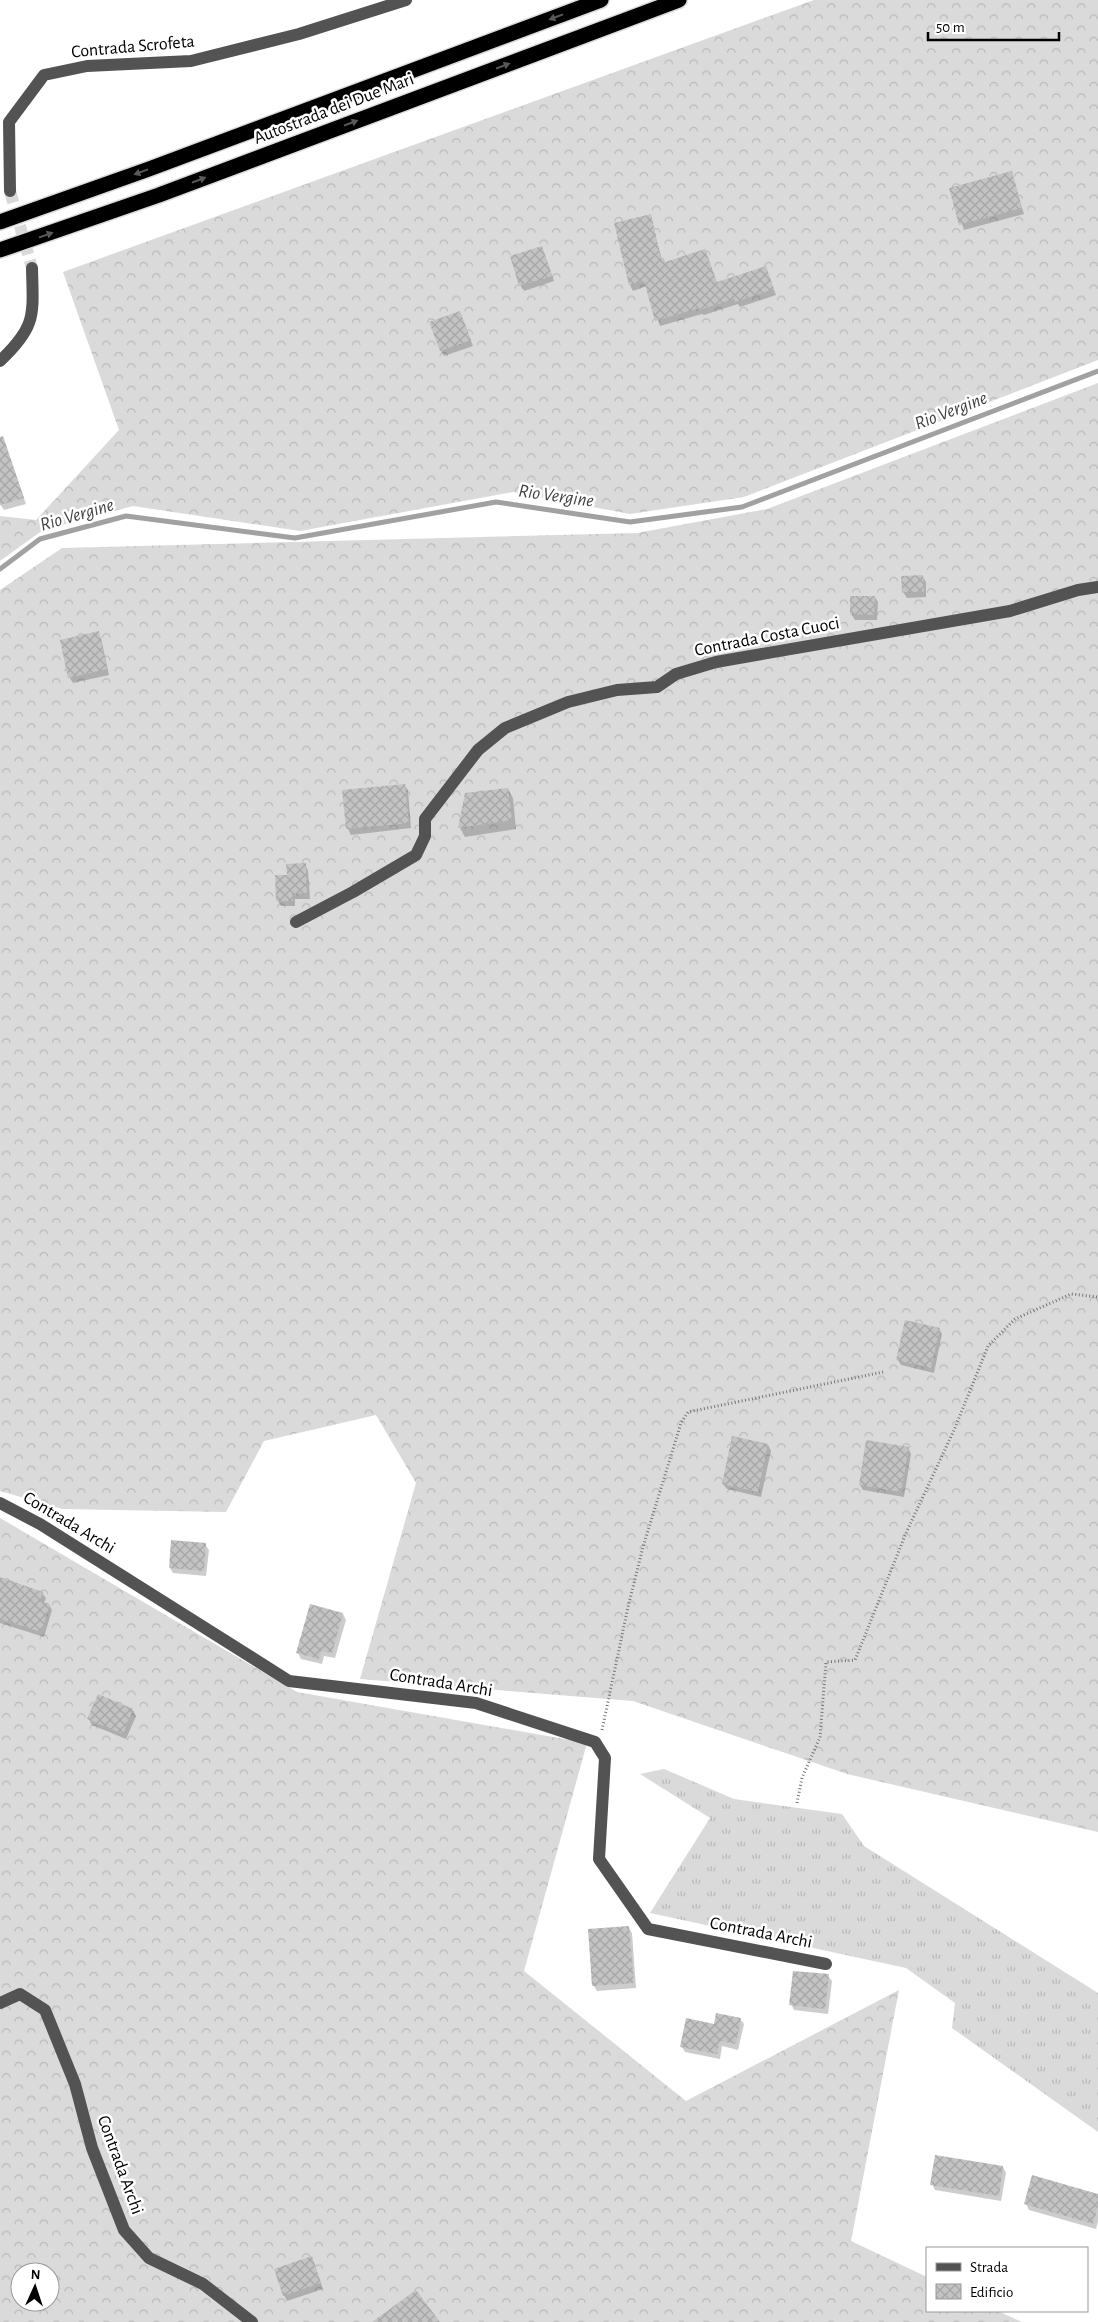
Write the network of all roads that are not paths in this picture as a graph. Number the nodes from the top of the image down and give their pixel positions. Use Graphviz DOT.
graph roads {
  1 [pos="406,0"];
  2 [pos="602,0"];
  3 [pos="680,0"];
  4 [pos="10,191"];
  5 [pos="0,222"];
  6 [pos="0,250"];
  7 [pos="32,268"];
  8 [pos="0,360"];
  9 [pos="1098,587"];
  10 [pos="296,922"];
  11 [pos="0,1504"];
  12 [pos="826,1964"];
  13 [pos="0,2003"];
  14 [pos="252,2322"];
  1 -- 4 [label="street, Contrada Scrofeta"];
  2 -- 5 [label="highway, Autostrada dei Due Mari, one-way"];
  6 -- 3 [label="highway, Autostrada dei Due Mari, one-way"];
  7 -- 8 [label="street"];
  9 -- 10 [label="street, Contrada Costa Cuoci"];
  11 -- 12 [label="street, Contrada Archi"];
  13 -- 14 [label="street, Contrada Archi"];
}
